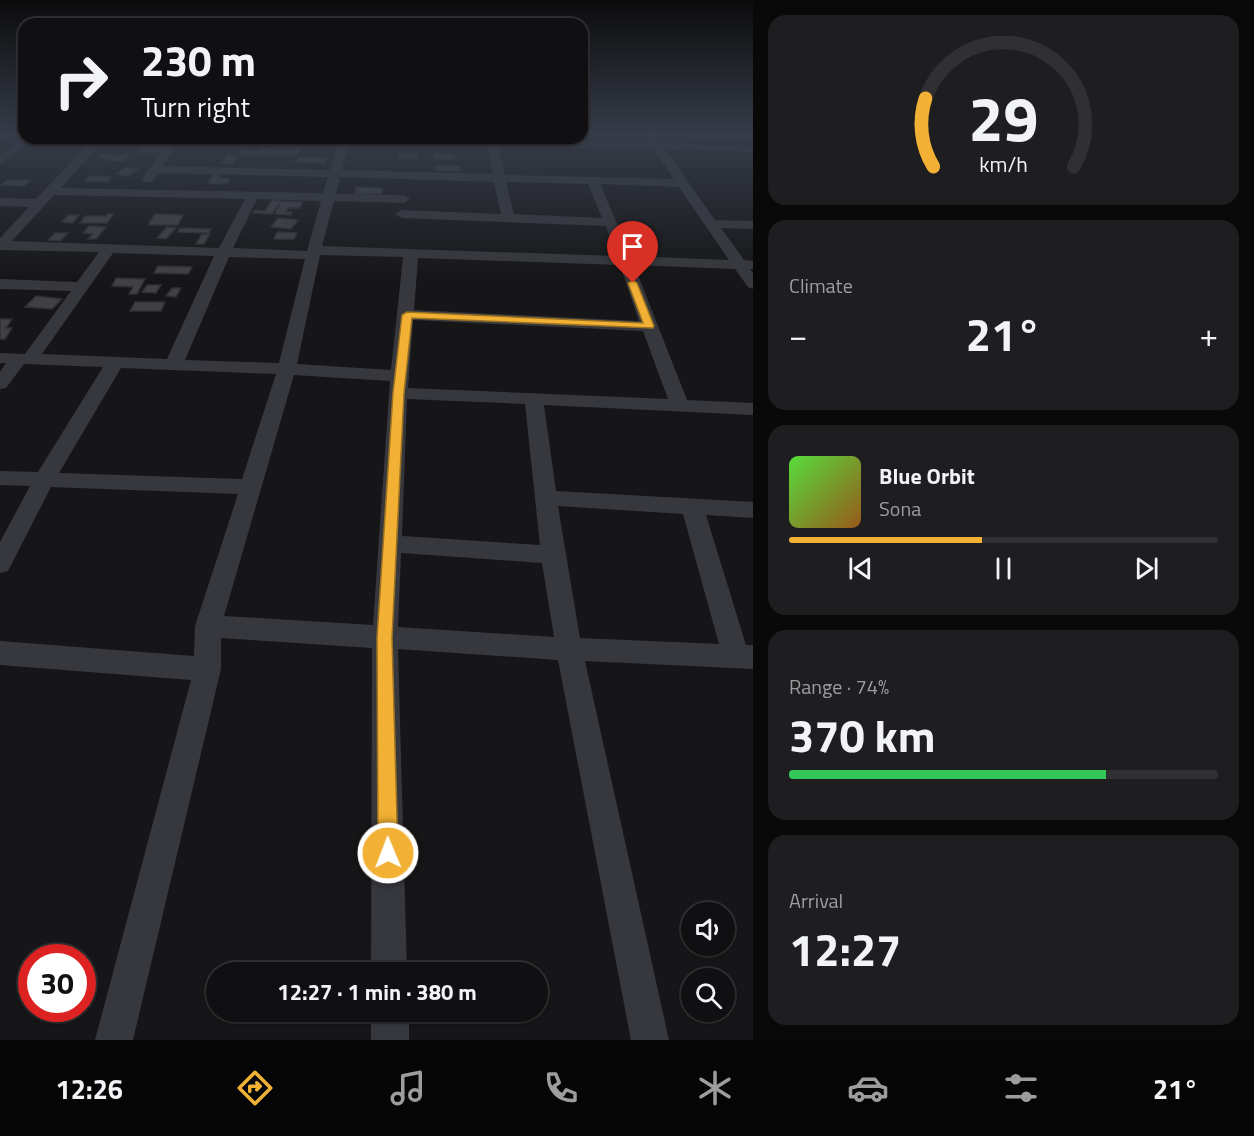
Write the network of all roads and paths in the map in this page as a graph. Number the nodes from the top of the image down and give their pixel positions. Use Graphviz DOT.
graph roads {
  1 [pos="60,182"];
  2 [pos="146,182"];
  3 [pos="232,182"];
  4 [pos="333,182"];
  5 [pos="410,182"];
  6 [pos="501,182"];
  7 [pos="593,182"];
  8 [pos="638,182"];
  9 [pos="682,183"];
  10 [pos="51,191"];
  11 [pos="139,192"];
  12 [pos="225,195"];
  13 [pos="253,195"];
  14 [pos="329,198"];
  15 [pos="404,199"];
  16 [pos="0,202"];
  17 [pos="40,203"];
  18 [pos="508,218"];
  19 [pos="611,222"];
  20 [pos="710,224"];
  21 [pos="753,225"];
  22 [pos="482,227"];
  23 [pos="0,246"];
  24 [pos="109,249"];
  25 [pos="403,250"];
  26 [pos="314,252"];
  27 [pos="223,253"];
  28 [pos="482,256"];
  29 [pos="625,261"];
  30 [pos="747,265"];
  31 [pos="0,284"];
  32 [pos="753,284"];
  33 [pos="80,287"];
  34 [pos="407,315"];
  35 [pos="649,326"];
  36 [pos="0,358"];
  37 [pos="25,359"];
  38 [pos="116,361"];
  39 [pos="174,364"];
  40 [pos="287,369"];
  41 [pos="0,384"];
  42 [pos="399,384"];
  43 [pos="534,399"];
  44 [pos="679,405"];
  45 [pos="753,409"];
  46 [pos="0,478"];
  47 [pos="44,480"];
  48 [pos="249,487"];
  49 [pos="547,498"];
  50 [pos="692,506"];
  51 [pos="753,510"];
  52 [pos="391,544"];
  53 [pos="554,555"];
  54 [pos="0,564"];
  55 [pos="208,626"];
  56 [pos="384,638"];
  57 [pos="568,649"];
  58 [pos="0,653"];
  59 [pos="745,656"];
  60 [pos="207,669"];
  61 [pos="389,962"];
  62 [pos="390,1022"];
  63 [pos="114,1040"];
  64 [pos="390,1040"];
  65 [pos="650,1040"];
  1 -- 10 [label="street"];
  2 -- 11 [label="street"];
  3 -- 12 [label="street"];
  4 -- 14 [label="street"];
  5 -- 15 [label="street"];
  6 -- 18 [label="street"];
  7 -- 19 [label="street"];
  8 -- 9 [label="street"];
  9 -- 20 [label="street"];
  10 -- 11 [label="street"];
  10 -- 17 [label="street"];
  11 -- 12 [label="street"];
  12 -- 13 [label="street"];
  13 -- 14 [label="street"];
  13 -- 27 [label="street"];
  14 -- 15 [label="street"];
  14 -- 26 [label="street"];
  15 -- 22 [label="street"];
  16 -- 17 [label="street"];
  17 -- 23 [label="street"];
  18 -- 19 [label="street"];
  18 -- 22 [label="street"];
  19 -- 29 [label="street"];
  20 -- 21 [label="street"];
  20 -- 30 [label="street"];
  22 -- 28 [label="street"];
  23 -- 24 [label="street"];
  24 -- 27 [label="street"];
  24 -- 33 [label="street"];
  25 -- 26 [label="street"];
  25 -- 28 [label="street"];
  25 -- 34 [label="street"];
  26 -- 27 [label="street"];
  26 -- 40 [label="street"];
  27 -- 39 [label="street"];
  28 -- 29 [label="street"];
  29 -- 30 [label="street"];
  29 -- 35 [label="street"];
  30 -- 32 [label="street"];
  31 -- 33 [label="street"];
  33 -- 37 [label="street"];
  34 -- 35 [label="street"];
  34 -- 42 [label="street"];
  35 -- 44 [label="street"];
  36 -- 37 [label="street"];
  37 -- 38 [label="street"];
  37 -- 41 [label="street"];
  38 -- 39 [label="street"];
  38 -- 47 [label="street"];
  39 -- 40 [label="street"];
  40 -- 42 [label="street"];
  40 -- 48 [label="street"];
  42 -- 43 [label="street"];
  42 -- 52 [label="street"];
  43 -- 44 [label="street"];
  43 -- 49 [label="street"];
  44 -- 45 [label="street"];
  46 -- 47 [label="street"];
  47 -- 48 [label="street"];
  47 -- 54 [label="street"];
  48 -- 55 [label="street"];
  49 -- 50 [label="street"];
  49 -- 53 [label="street"];
  50 -- 51 [label="street"];
  50 -- 59 [label="street"];
  52 -- 53 [label="street"];
  52 -- 56 [label="street"];
  53 -- 57 [label="street"];
  55 -- 56 [label="street"];
  55 -- 60 [label="street"];
  56 -- 57 [label="street"];
  56 -- 61 [label="street"];
  57 -- 59 [label="street"];
  57 -- 65 [label="street"];
  58 -- 60 [label="street"];
  60 -- 63 [label="street"];
  62 -- 64 [label="street"];
}
